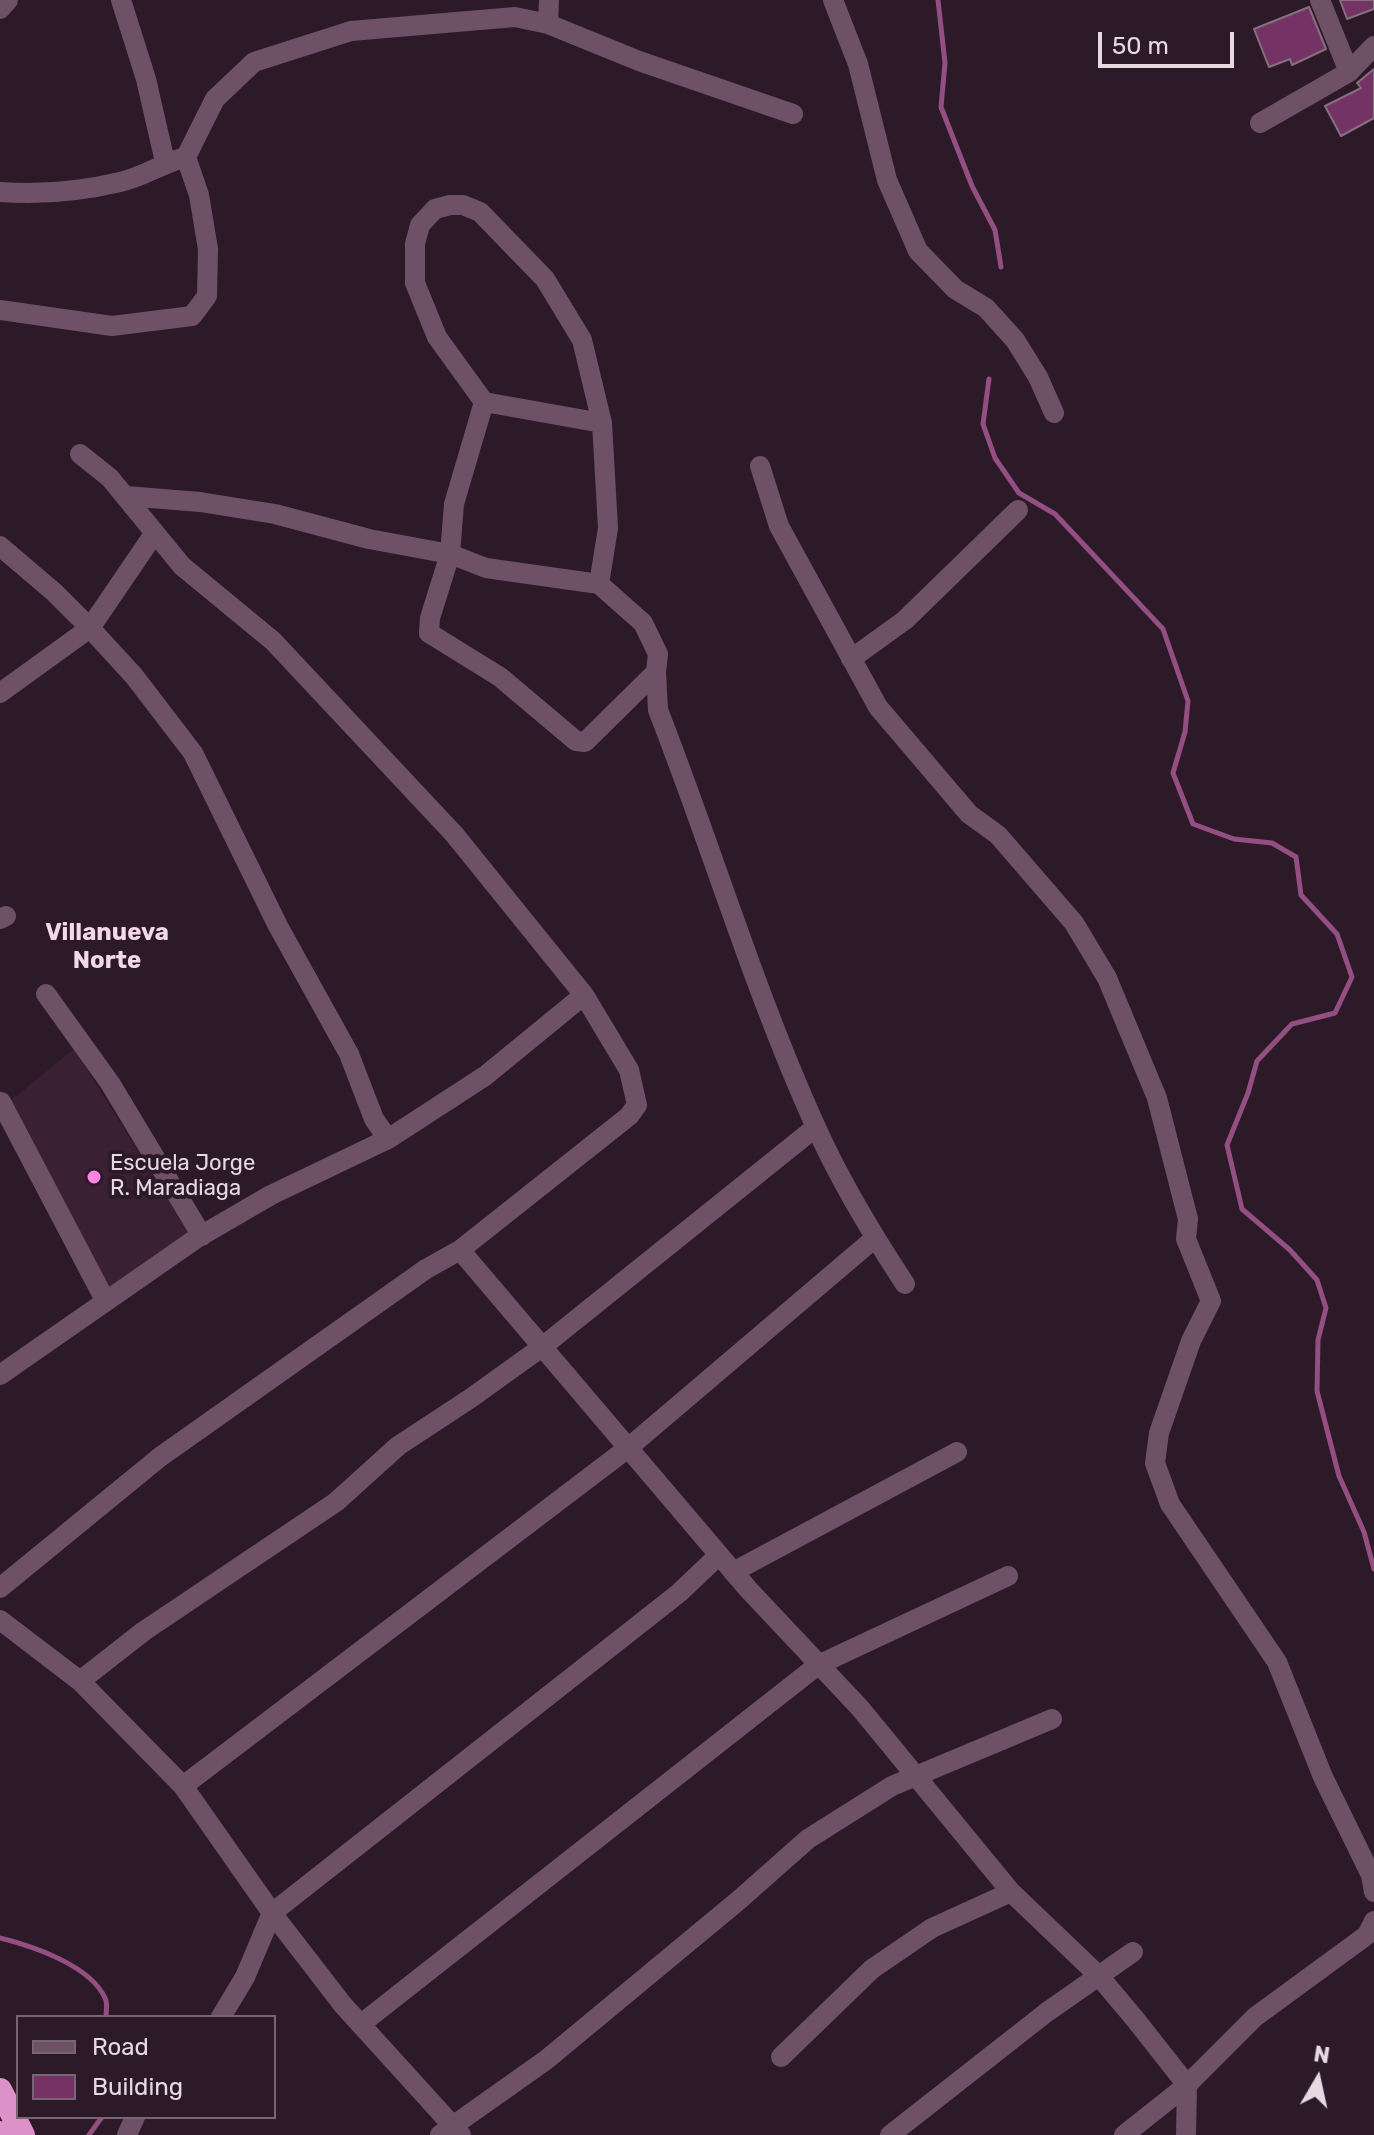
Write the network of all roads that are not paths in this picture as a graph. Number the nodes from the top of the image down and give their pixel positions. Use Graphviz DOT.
graph roads {
  1 [pos="8,0"];
  2 [pos="121,0"];
  3 [pos="549,0"];
  4 [pos="833,0"];
  5 [pos="1320,0"];
  6 [pos="0,9"];
  7 [pos="548,24"];
  8 [pos="1374,46"];
  9 [pos="1349,72"];
  10 [pos="793,114"];
  11 [pos="1260,123"];
  12 [pos="175,160"];
  13 [pos="0,192"];
  14 [pos="0,310"];
  15 [pos="484,402"];
  16 [pos="1054,413"];
  17 [pos="602,423"];
  18 [pos="80,454"];
  19 [pos="760,466"];
  20 [pos="126,496"];
  21 [pos="1018,510"];
  22 [pos="154,534"];
  23 [pos="0,546"];
  24 [pos="450,554"];
  25 [pos="599,584"];
  26 [pos="90,628"];
  27 [pos="851,659"];
  28 [pos="656,672"];
  29 [pos="0,693"];
  30 [pos="46,994"];
  31 [pos="584,995"];
  32 [pos="1,1102"];
  33 [pos="816,1127"];
  34 [pos="388,1139"];
  35 [pos="202,1236"];
  36 [pos="875,1238"];
  37 [pos="460,1250"];
  38 [pos="905,1284"];
  39 [pos="105,1300"];
  40 [pos="542,1347"];
  41 [pos="0,1375"];
  42 [pos="628,1448"];
  43 [pos="957,1452"];
  44 [pos="719,1555"];
  45 [pos="733,1572"];
  46 [pos="1008,1576"];
  47 [pos="0,1588"];
  48 [pos="0,1620"];
  49 [pos="818,1665"];
  50 [pos="80,1681"];
  51 [pos="1052,1719"];
  52 [pos="914,1778"];
  53 [pos="183,1786"];
  54 [pos="1011,1892"];
  55 [pos="1374,1892"];
  56 [pos="272,1913"];
  57 [pos="1374,1923"];
  58 [pos="1133,1952"];
  59 [pos="1098,1975"];
  60 [pos="222,2015"];
  61 [pos="361,2024"];
  62 [pos="781,2057"];
  63 [pos="1187,2085"];
  64 [pos="0,2090"];
  65 [pos="9,2132"];
  66 [pos="451,2132"];
  67 [pos="890,2135"];
  68 [pos="1124,2135"];
  69 [pos="1186,2135"];
  1 -- 6 [label="street"];
  2 -- 12 [label="street"];
  3 -- 7 [label="street"];
  4 -- 16 [label="street"];
  5 -- 9 [label="street"];
  7 -- 10 [label="street"];
  7 -- 12 [label="street"];
  8 -- 9 [label="street"];
  9 -- 11 [label="street"];
  12 -- 13 [label="street"];
  12 -- 14 [label="street"];
  15 -- 17 [label="street"];
  15 -- 17 [label="street"];
  15 -- 24 [label="street"];
  17 -- 25 [label="street"];
  18 -- 20 [label="street"];
  19 -- 27 [label="street"];
  20 -- 22 [label="street"];
  20 -- 24 [label="street"];
  21 -- 27 [label="street"];
  22 -- 26 [label="street"];
  22 -- 31 [label="street"];
  23 -- 26 [label="street"];
  24 -- 25 [label="street"];
  24 -- 28 [label="street"];
  25 -- 28 [label="street"];
  26 -- 29 [label="street"];
  26 -- 34 [label="street"];
  27 -- 55 [label="street"];
  28 -- 33 [label="street"];
  30 -- 35 [label="street"];
  31 -- 34 [label="street"];
  31 -- 37 [label="street"];
  32 -- 39 [label="street"];
  33 -- 36 [label="street"];
  33 -- 40 [label="street"];
  34 -- 35 [label="street"];
  35 -- 39 [label="street"];
  36 -- 38 [label="street"];
  36 -- 42 [label="street"];
  37 -- 40 [label="street"];
  37 -- 47 [label="street"];
  39 -- 41 [label="street"];
  40 -- 42 [label="street"];
  40 -- 50 [label="street"];
  42 -- 44 [label="street"];
  42 -- 53 [label="street"];
  43 -- 45 [label="street"];
  44 -- 45 [label="street"];
  44 -- 56 [label="street"];
  45 -- 49 [label="street"];
  46 -- 49 [label="street"];
  48 -- 50 [label="street"];
  49 -- 52 [label="street"];
  49 -- 61 [label="street"];
  50 -- 53 [label="street"];
  51 -- 52 [label="street"];
  52 -- 54 [label="street"];
  52 -- 66 [label="street"];
  53 -- 56 [label="street"];
  54 -- 59 [label="street"];
  54 -- 62 [label="street"];
  56 -- 60 [label="street"];
  56 -- 61 [label="street"];
  57 -- 63 [label="street"];
  58 -- 59 [label="street"];
  59 -- 63 [label="street"];
  59 -- 67 [label="street"];
  61 -- 66 [label="street"];
  63 -- 68 [label="street"];
  63 -- 69 [label="street"];
  64 -- 65 [label="highway"];
}
